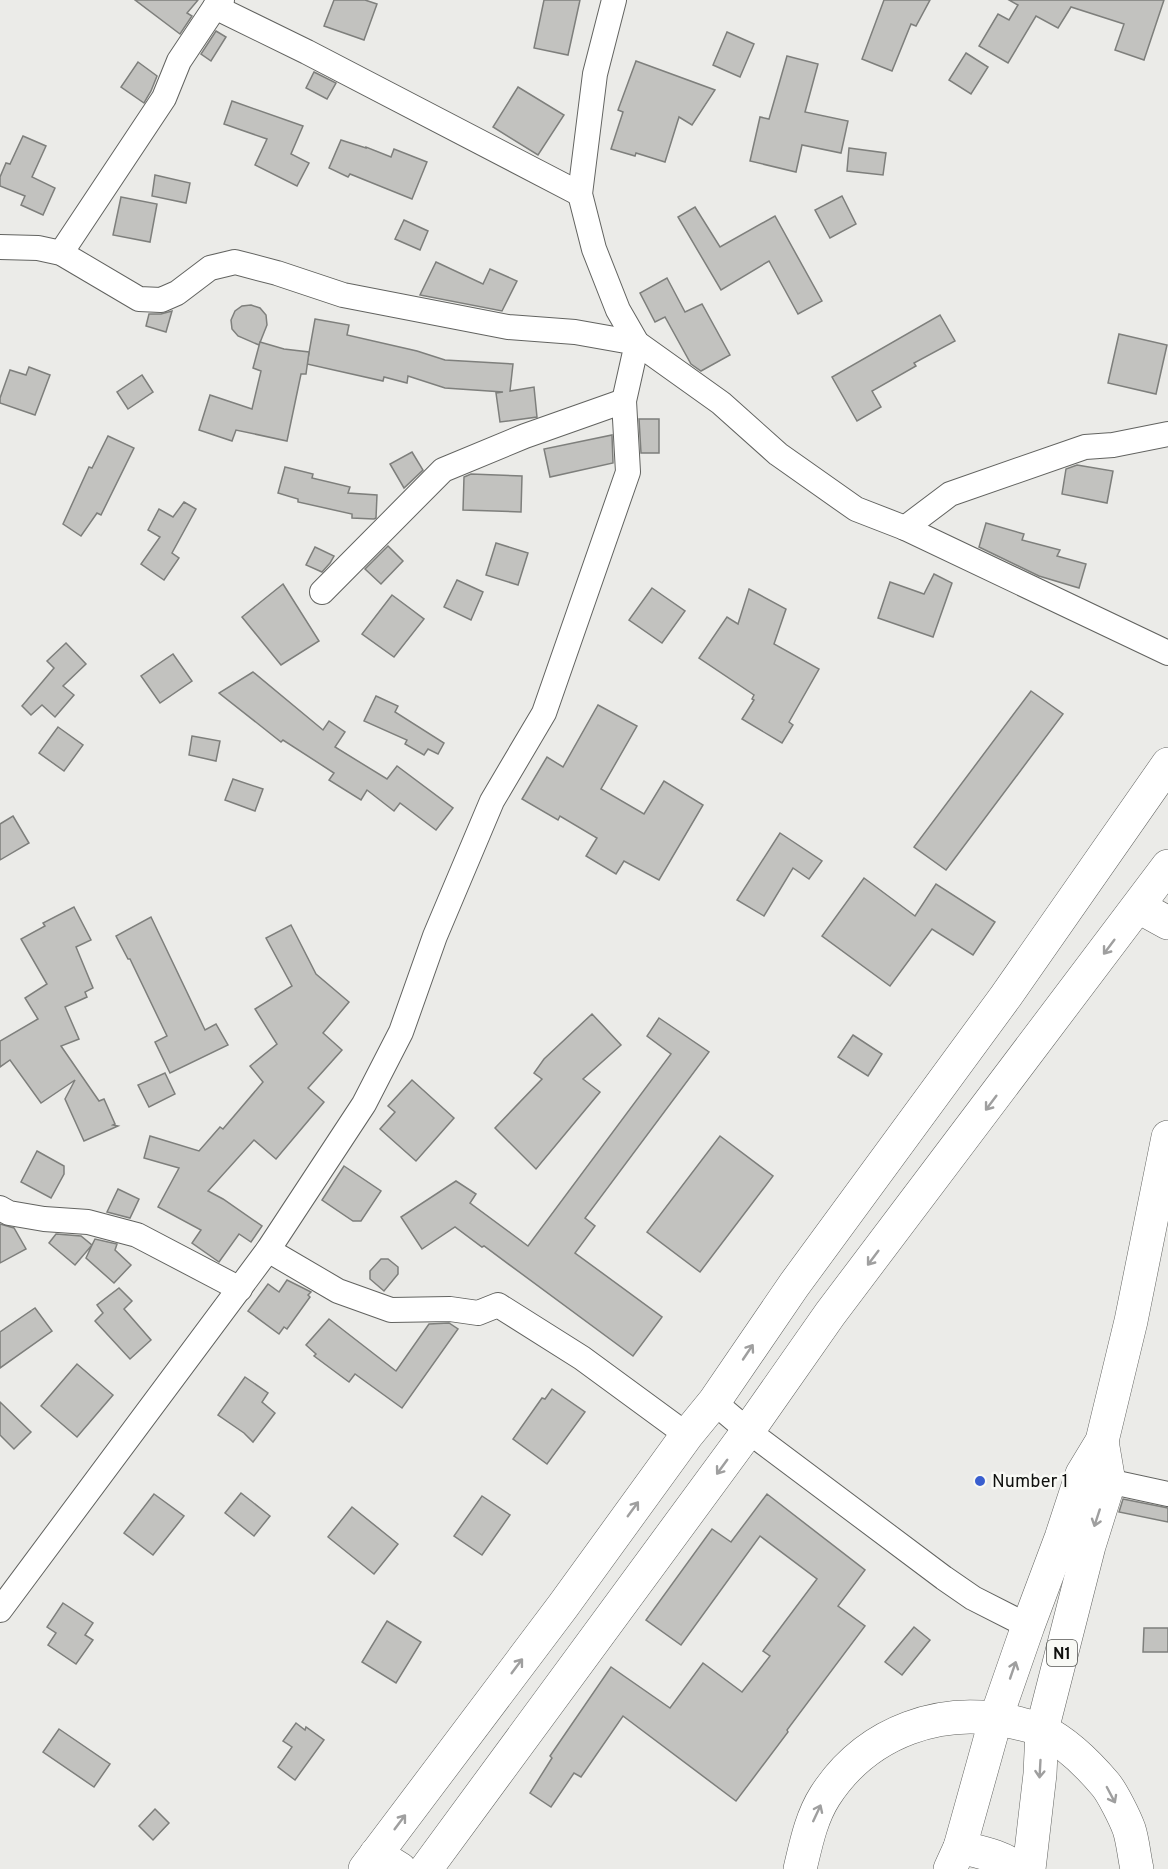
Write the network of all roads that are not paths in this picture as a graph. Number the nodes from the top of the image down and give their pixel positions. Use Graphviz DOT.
graph roads {
  1 [pos="614,0"];
  2 [pos="219,4"];
  3 [pos="580,194"];
  4 [pos="0,247"];
  5 [pos="61,253"];
  6 [pos="637,343"];
  7 [pos="624,401"];
  8 [pos="1168,434"];
  9 [pos="905,528"];
  10 [pos="322,592"];
  11 [pos="1168,653"];
  12 [pos="1168,764"];
  13 [pos="1168,866"];
  14 [pos="1139,907"];
  15 [pos="1168,923"];
  16 [pos="1167,1143"];
  17 [pos="0,1208"];
  18 [pos="268,1250"];
  19 [pos="794,1285"];
  20 [pos="240,1289"];
  21 [pos="831,1314"];
  22 [pos="714,1402"];
  23 [pos="748,1431"];
  24 [pos="687,1435"];
  25 [pos="1095,1478"];
  26 [pos="1168,1494"];
  27 [pos="562,1606"];
  28 [pos="0,1610"];
  29 [pos="1028,1626"];
  30 [pos="602,1632"];
  31 [pos="996,1718"];
  32 [pos="1042,1730"];
  33 [pos="955,1858"];
  34 [pos="381,1864"];
  35 [pos="426,1869"];
  36 [pos="800,1869"];
  37 [pos="1018,1869"];
  38 [pos="1029,1869"];
  39 [pos="1137,1869"];
  1 -- 3 [label="street"];
  2 -- 3 [label="street"];
  2 -- 5 [label="street"];
  3 -- 6 [label="street"];
  4 -- 5 [label="street"];
  5 -- 6 [label="street"];
  6 -- 7 [label="street"];
  6 -- 9 [label="street"];
  7 -- 10 [label="street"];
  7 -- 18 [label="street"];
  8 -- 9 [label="street"];
  9 -- 11 [label="street"];
  12 -- 19 [label="main road"];
  13 -- 14 [label="main road"];
  14 -- 15 [label="main road"];
  14 -- 21 [label="main road, one-way"];
  16 -- 25 [label="main road, N1"];
  17 -- 20 [label="street"];
  18 -- 20 [label="street"];
  18 -- 24 [label="street"];
  19 -- 21 [label="main road"];
  22 -- 19 [label="main road, one-way"];
  20 -- 28 [label="street"];
  21 -- 23 [label="main road"];
  22 -- 23 [label="street"];
  22 -- 24 [label="main road"];
  23 -- 29 [label="street"];
  23 -- 30 [label="main road, one-way"];
  27 -- 24 [label="main road, one-way"];
  25 -- 26 [label="street"];
  25 -- 29 [label="main road, N1"];
  25 -- 32 [label="main road, N1, one-way"];
  27 -- 30 [label="main road"];
  34 -- 27 [label="main road, one-way"];
  31 -- 29 [label="main road, N1, one-way"];
  30 -- 35 [label="main road"];
  31 -- 32 [label="main road"];
  31 -- 33 [label="main road, N1"];
  36 -- 31 [label="main road, one-way"];
  32 -- 38 [label="main road, N1, one-way"];
  32 -- 39 [label="main road, one-way"];
  33 -- 37 [label="main road, N1"];
}
